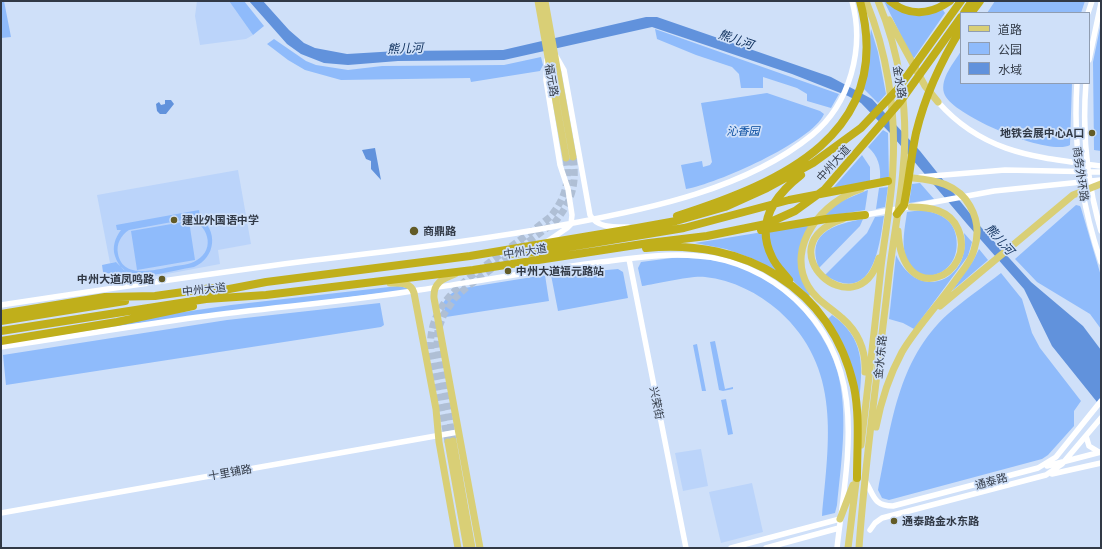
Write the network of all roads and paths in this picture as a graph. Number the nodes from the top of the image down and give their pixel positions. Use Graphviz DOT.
graph roads {
  1 [pos="538,1"];
  2 [pos="545,1"];
  3 [pos="852,1"];
  4 [pos="860,1"];
  5 [pos="866,1"];
  6 [pos="879,1"];
  7 [pos="890,1"];
  8 [pos="1092,1"];
  9 [pos="948,2"];
  10 [pos="961,2"];
  11 [pos="1101,3"];
  12 [pos="974,5"];
  13 [pos="965,12"];
  14 [pos="1088,12"];
  15 [pos="960,18"];
  16 [pos="960,31"];
  17 [pos="548,39"];
  18 [pos="551,53"];
  19 [pos="1090,55"];
  20 [pos="1077,84"];
  21 [pos="1086,84"];
  22 [pos="938,102"];
  23 [pos="894,149"];
  24 [pos="824,156"];
  25 [pos="570,158"];
  26 [pos="904,166"];
  27 [pos="1101,166"];
  28 [pos="1101,172"];
  29 [pos="913,178"];
  30 [pos="1101,180"];
  31 [pos="888,182"];
  32 [pos="1101,184"];
  33 [pos="912,207"];
  34 [pos="865,215"];
  35 [pos="897,215"];
  36 [pos="593,220"];
  37 [pos="570,224"];
  38 [pos="640,228"];
  39 [pos="886,230"];
  40 [pos="1101,231"];
  41 [pos="728,232"];
  42 [pos="542,244"];
  43 [pos="470,256"];
  44 [pos="558,257"];
  45 [pos="629,259"];
  46 [pos="1101,262"];
  47 [pos="462,271"];
  48 [pos="364,282"];
  49 [pos="793,286"];
  50 [pos="434,288"];
  51 [pos="414,291"];
  52 [pos="160,303"];
  53 [pos="1,305"];
  54 [pos="1,314"];
  55 [pos="929,315"];
  56 [pos="1,321"];
  57 [pos="1,327"];
  58 [pos="1,331"];
  59 [pos="1,336"];
  60 [pos="1,341"];
  61 [pos="1,347"];
  62 [pos="1101,401"];
  63 [pos="865,412"];
  64 [pos="1101,418"];
  65 [pos="458,432"];
  66 [pos="438,436"];
  67 [pos="1086,436"];
  68 [pos="1100,452"];
  69 [pos="1056,457"];
  70 [pos="1064,462"];
  71 [pos="1101,463"];
  72 [pos="1042,467"];
  73 [pos="1066,471"];
  74 [pos="1046,475"];
  75 [pos="857,478"];
  76 [pos="866,482"];
  77 [pos="1,513"];
  78 [pos="840,519"];
  79 [pos="839,528"];
  80 [pos="870,530"];
  81 [pos="458,548"];
  82 [pos="467,548"];
  83 [pos="472,548"];
  84 [pos="480,548"];
  85 [pos="686,548"];
  86 [pos="731,548"];
  87 [pos="766,548"];
  88 [pos="837,548"];
  89 [pos="848,548"];
  90 [pos="859,548"];
  1 -- 17 [label="main road, 福元路"];
  2 -- 17 [label="main road, 福元路"];
  3 -- 36 [label="street"];
  4 -- 38 [label="highway"];
  5 -- 23 [label="main road, 金水路"];
  6 -- 22 [label="main road"];
  6 -- 26 [label="main road, 金水路"];
  7 -- 9 [label="highway"];
  8 -- 14 [label="street"];
  10 -- 24 [label="highway, 中州大道"];
  11 -- 19 [label="street"];
  12 -- 13 [label="highway"];
  15 -- 41 [label="highway, 中州大道"];
  16 -- 35 [label="highway"];
  17 -- 18 [label="main road, 福元路"];
  18 -- 25 [label="main road, 福元路"];
  18 -- 36 [label="street"];
  18 -- 37 [label="street"];
  20 -- 46 [label="street, 商务外环路"];
  21 -- 40 [label="street, 商务外环路"];
  22 -- 27 [label="street"];
  23 -- 39 [label="main road, 金水东路"];
  24 -- 38 [label="highway, 中州大道"];
  24 -- 49 [label="highway"];
  26 -- 35 [label="main road, 金水东路"];
  28 -- 29 [label="street"];
  29 -- 31 [label="street"];
  29 -- 55 [label="main road"];
  30 -- 33 [label="street"];
  31 -- 43 [label="highway"];
  31 -- 63 [label="main road"];
  32 -- 55 [label="main road"];
  33 -- 34 [label="street"];
  33 -- 35 [label="main road"];
  34 -- 39 [label="main road"];
  34 -- 41 [label="highway"];
  35 -- 76 [label="main road, 金水东路"];
  36 -- 37 [label="street"];
  36 -- 38 [label="street"];
  37 -- 42 [label="street"];
  37 -- 53 [label="street"];
  38 -- 42 [label="highway, 中州大道"];
  39 -- 63 [label="main road, 金水东路"];
  41 -- 44 [label="highway, 中州大道"];
  42 -- 43 [label="highway, 中州大道"];
  43 -- 52 [label="highway, 中州大道"];
  44 -- 47 [label="highway, 中州大道"];
  44 -- 49 [label="highway"];
  45 -- 50 [label="street"];
  45 -- 78 [label="street"];
  45 -- 85 [label="street, 兴荣街"];
  47 -- 48 [label="highway, 中州大道"];
  47 -- 50 [label="main road"];
  48 -- 51 [label="main road"];
  48 -- 52 [label="highway, 中州大道"];
  49 -- 75 [label="highway"];
  50 -- 51 [label="street"];
  50 -- 65 [label="main road"];
  51 -- 61 [label="street"];
  51 -- 66 [label="main road"];
  52 -- 54 [label="highway"];
  52 -- 56 [label="highway"];
  52 -- 57 [label="highway"];
  52 -- 58 [label="highway"];
  52 -- 59 [label="highway"];
  52 -- 60 [label="highway"];
  55 -- 76 [label="main road"];
  62 -- 69 [label="street, 通泰路"];
  63 -- 75 [label="main road"];
  64 -- 67 [label="street, 通泰路"];
  65 -- 66 [label="street, 十里铺路"];
  65 -- 84 [label="main road"];
  66 -- 77 [label="street, 十里铺路"];
  66 -- 81 [label="main road"];
  67 -- 68 [label="street"];
  67 -- 70 [label="street, 通泰路"];
  68 -- 70 [label="street"];
  69 -- 72 [label="street, 通泰路"];
  69 -- 73 [label="street"];
  70 -- 72 [label="street"];
  70 -- 74 [label="street, 通泰路"];
  71 -- 73 [label="street"];
  72 -- 76 [label="street, 通泰路"];
  73 -- 74 [label="street"];
  74 -- 80 [label="street, 通泰路"];
  75 -- 78 [label="main road"];
  75 -- 89 [label="main road"];
  76 -- 90 [label="main road, 金水东路"];
  78 -- 79 [label="street"];
  78 -- 86 [label="street"];
  79 -- 87 [label="street"];
  79 -- 88 [label="street"];
  82 -- 83 [label="main road"];
}
